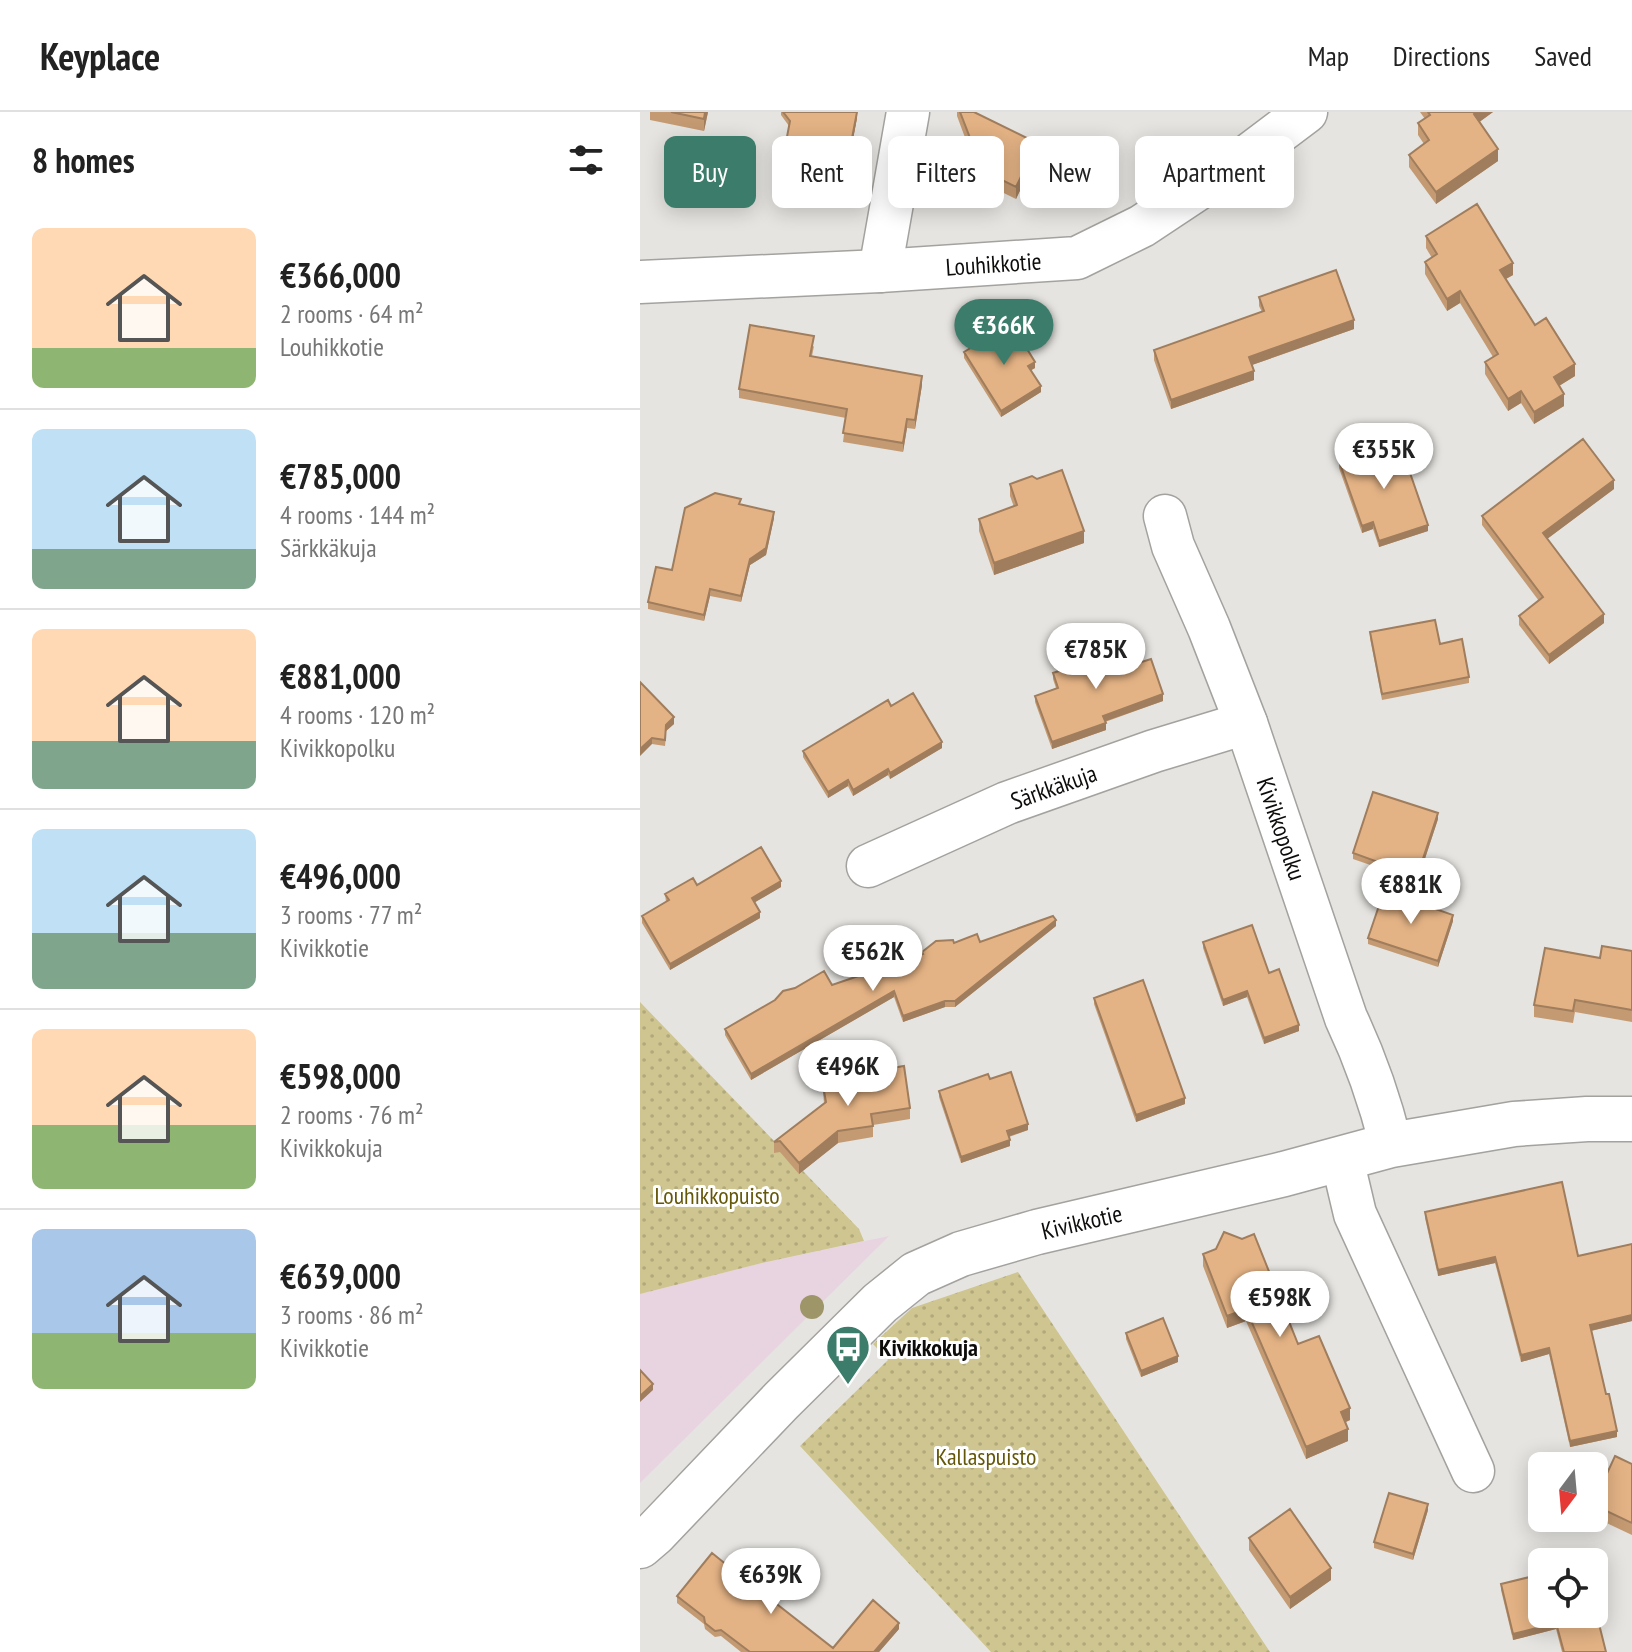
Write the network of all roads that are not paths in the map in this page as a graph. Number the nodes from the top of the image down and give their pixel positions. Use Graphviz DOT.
graph roads {
  1 [pos="908,112"];
  2 [pos="1306,112"];
  3 [pos="880,271"];
  4 [pos="640,282"];
  5 [pos="1165,516"];
  6 [pos="1246,723"];
  7 [pos="868,866"];
  8 [pos="1632,1119"];
  9 [pos="1391,1145"];
  10 [pos="1342,1159"];
  11 [pos="1473,1471"];
  12 [pos="640,1546"];
  1 -- 3 [label="street"];
  2 -- 3 [label="street, Louhikkotie"];
  3 -- 4 [label="street, Louhikkotie"];
  5 -- 6 [label="street, Kivikkopolku"];
  6 -- 7 [label="street, Särkkäkuja"];
  6 -- 9 [label="street, Kivikkopolku"];
  8 -- 9 [label="street, Kivikkotie"];
  9 -- 10 [label="street, Kivikkotie"];
  10 -- 11 [label="street"];
  10 -- 12 [label="street, Kivikkotie"];
}
